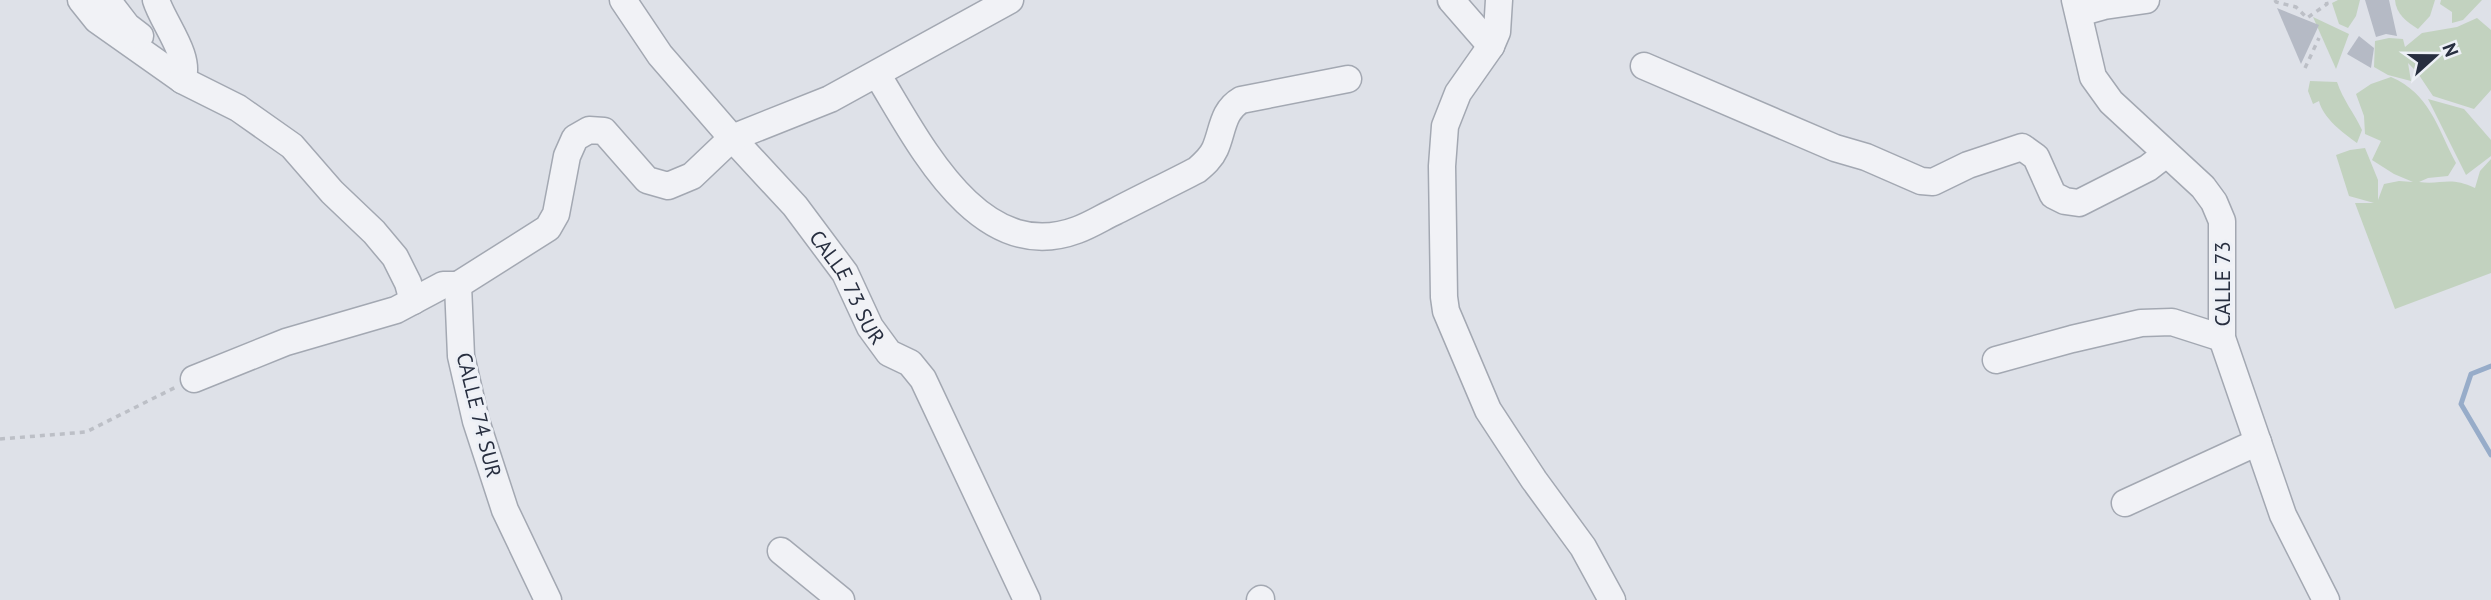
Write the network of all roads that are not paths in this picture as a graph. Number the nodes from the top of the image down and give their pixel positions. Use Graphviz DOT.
graph roads {
  1 [pos="81,0"];
  2 [pos="107,0"];
  3 [pos="156,0"];
  4 [pos="623,0"];
  5 [pos="1010,0"];
  6 [pos="1451,0"];
  7 [pos="1499,0"];
  8 [pos="2146,0"];
  9 [pos="2077,6"];
  10 [pos="1491,46"];
  11 [pos="1644,66"];
  12 [pos="877,74"];
  13 [pos="184,76"];
  14 [pos="1348,79"];
  15 [pos="732,138"];
  16 [pos="2166,153"];
  17 [pos="458,285"];
  18 [pos="413,301"];
  19 [pos="2222,338"];
  20 [pos="1996,360"];
  21 [pos="194,379"];
  22 [pos="2258,442"];
  23 [pos="2125,503"];
  24 [pos="780,551"];
  25 [pos="548,600"];
  26 [pos="841,600"];
  27 [pos="1027,600"];
  28 [pos="1612,600"];
  29 [pos="2326,600"];
  1 -- 13 [label="street"];
  2 -- 13 [label="street"];
  3 -- 13 [label="street"];
  4 -- 15 [label="street, CALLE 73 SUR"];
  5 -- 12 [label="street"];
  6 -- 10 [label="street"];
  7 -- 10 [label="street"];
  8 -- 9 [label="street"];
  9 -- 16 [label="street, CALLE 73"];
  10 -- 28 [label="street"];
  11 -- 16 [label="street"];
  12 -- 14 [label="street"];
  12 -- 15 [label="street"];
  13 -- 18 [label="street"];
  15 -- 17 [label="street"];
  15 -- 27 [label="street, CALLE 73 SUR"];
  16 -- 19 [label="street, CALLE 73"];
  17 -- 18 [label="street"];
  17 -- 25 [label="street, CALLE 74 SUR"];
  18 -- 21 [label="street"];
  19 -- 20 [label="street"];
  19 -- 22 [label="street, CALLE 73"];
  22 -- 23 [label="street"];
  22 -- 29 [label="street, CALLE 73"];
  24 -- 26 [label="street"];
}
